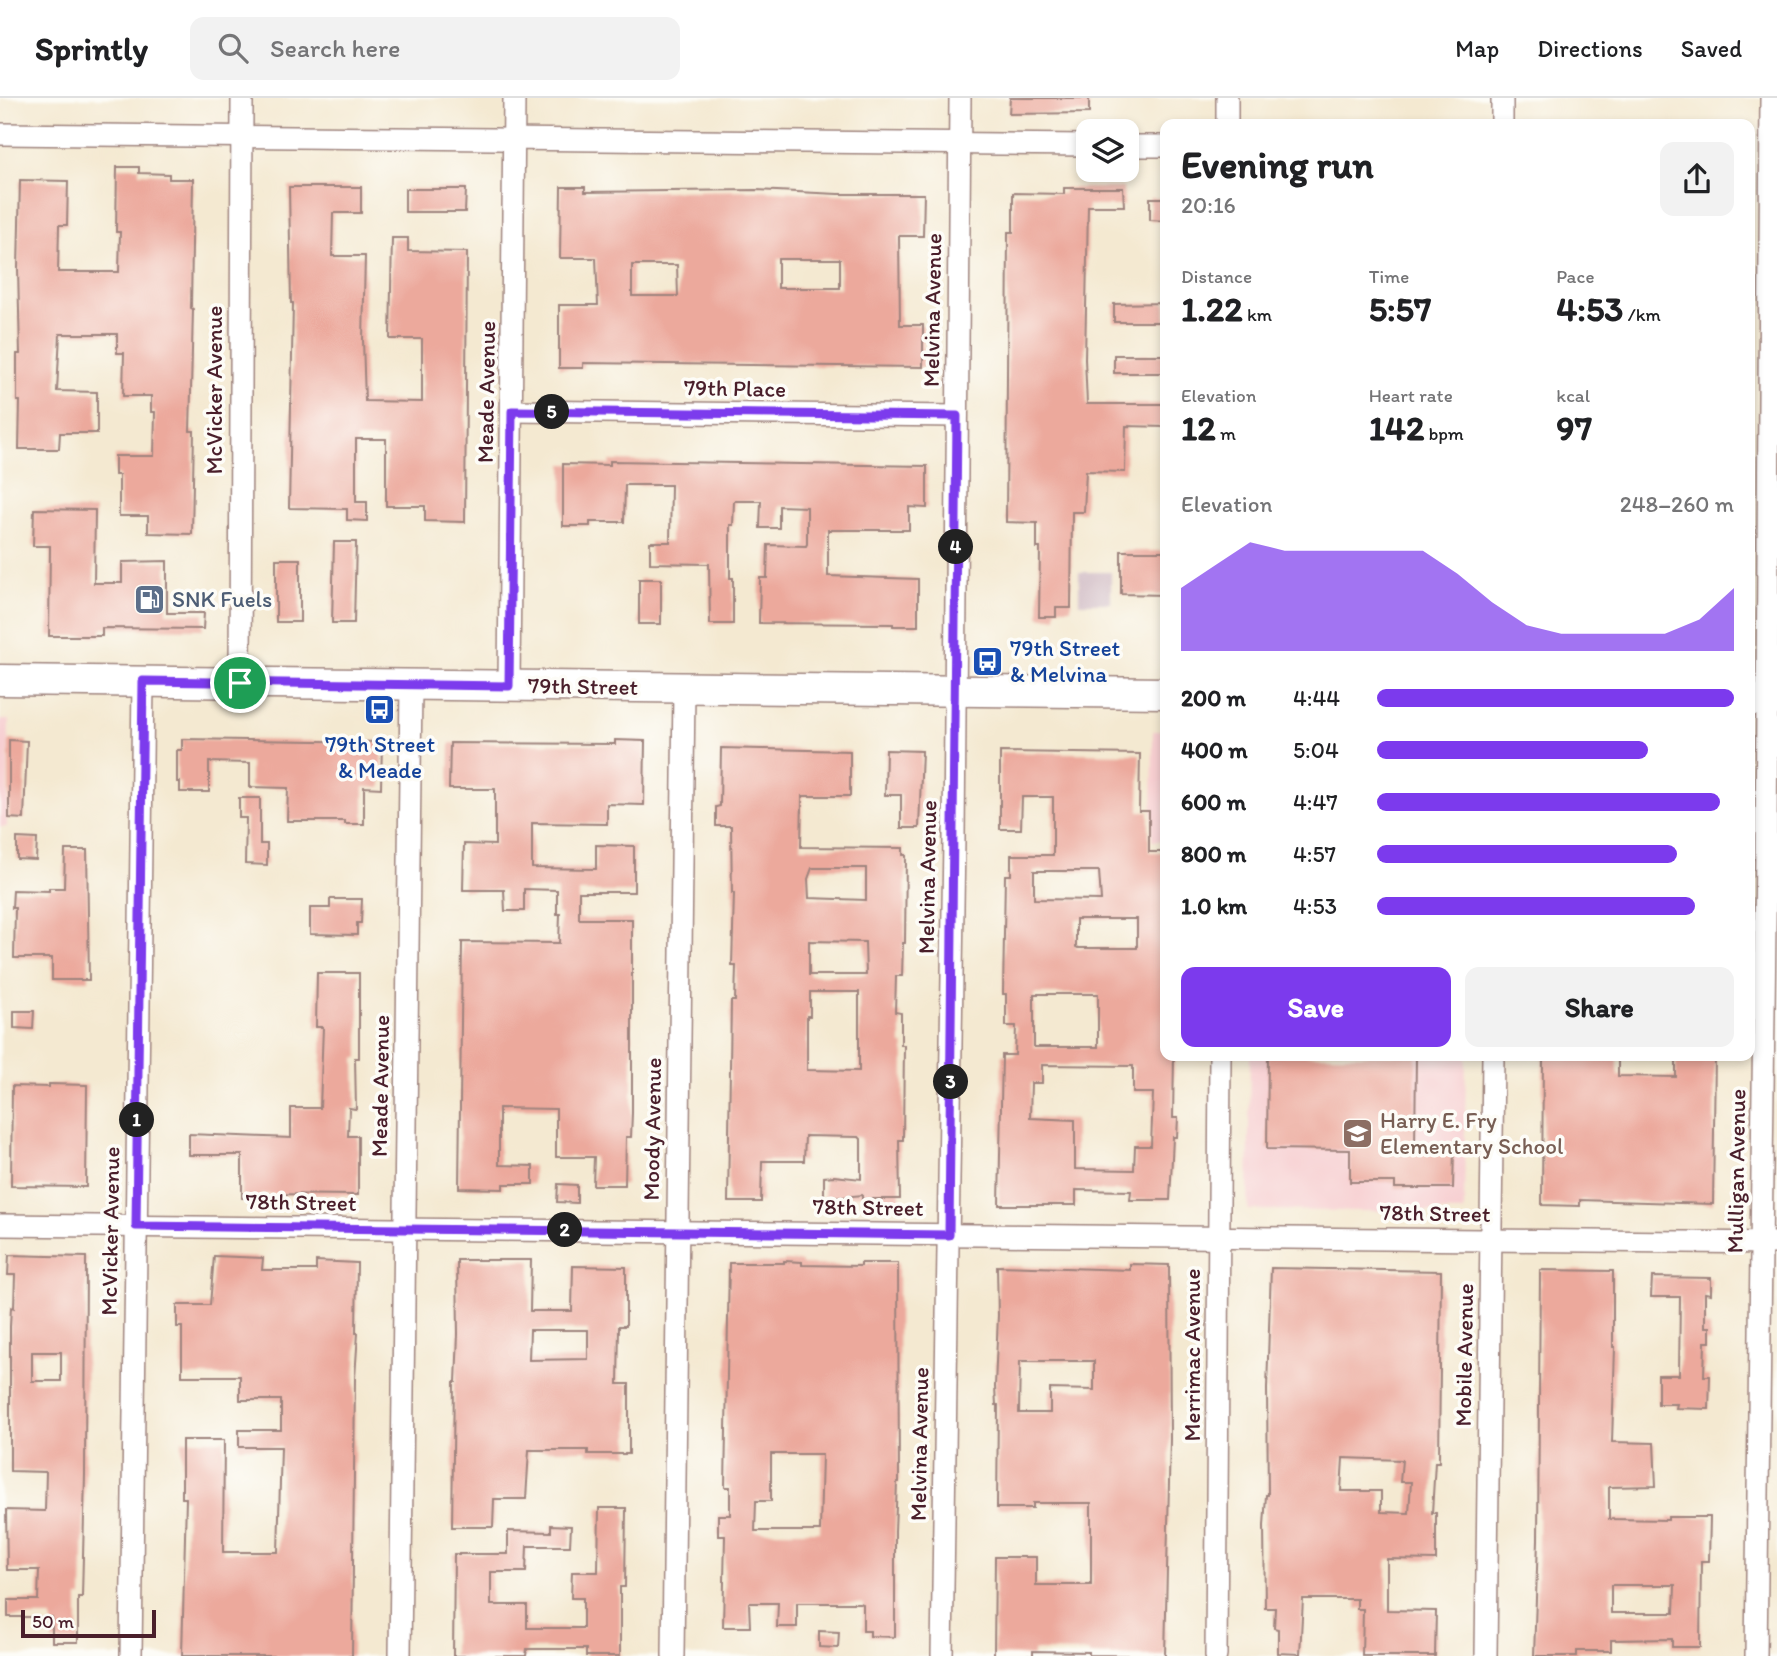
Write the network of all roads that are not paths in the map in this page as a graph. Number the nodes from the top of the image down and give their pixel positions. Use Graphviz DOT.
graph roads {
  1 [pos="242,98"];
  2 [pos="514,98"];
  3 [pos="960,98"];
  4 [pos="1227,98"];
  5 [pos="1502,98"];
  6 [pos="1771,98"];
  7 [pos="1227,119"];
  8 [pos="1502,119"];
  9 [pos="0,134"];
  10 [pos="242,137"];
  11 [pos="514,141"];
  12 [pos="961,144"];
  13 [pos="1076,145"];
  14 [pos="1139,146"];
  15 [pos="1160,146"];
  16 [pos="1766,155"];
  17 [pos="512,411"];
  18 [pos="957,416"];
  19 [pos="0,680"];
  20 [pos="143,681"];
  21 [pos="240,683"];
  22 [pos="411,685"];
  23 [pos="509,686"];
  24 [pos="684,688"];
  25 [pos="955,691"];
  26 [pos="1160,693"];
  27 [pos="1764,700"];
  28 [pos="1220,1061"];
  29 [pos="1493,1061"];
  30 [pos="0,1225"];
  31 [pos="136,1226"];
  32 [pos="405,1229"];
  33 [pos="678,1231"];
  34 [pos="949,1235"];
  35 [pos="1219,1237"];
  36 [pos="1492,1240"];
  37 [pos="1769,1243"];
  38 [pos="131,1656"];
  39 [pos="400,1656"];
  40 [pos="673,1656"];
  41 [pos="942,1656"];
  42 [pos="1216,1656"];
  43 [pos="1486,1656"];
  44 [pos="1756,1656"];
  1 -- 10 [label="street, McVicker Avenue"];
  2 -- 11 [label="street, Meade Avenue"];
  3 -- 12 [label="street, Melvina Avenue"];
  4 -- 7 [label="street"];
  5 -- 8 [label="street"];
  6 -- 16 [label="street, Mulligan Avenue"];
  9 -- 10 [label="street"];
  10 -- 11 [label="street"];
  10 -- 21 [label="street, McVicker Avenue"];
  11 -- 12 [label="street"];
  11 -- 17 [label="street, Meade Avenue"];
  12 -- 13 [label="street"];
  12 -- 18 [label="street, Melvina Avenue"];
  14 -- 15 [label="street"];
  16 -- 27 [label="street, Mulligan Avenue"];
  17 -- 18 [label="street, 79th Place"];
  17 -- 23 [label="street, Meade Avenue"];
  18 -- 25 [label="street, Melvina Avenue"];
  19 -- 20 [label="main road, 79th Street"];
  20 -- 21 [label="main road, 79th Street"];
  20 -- 31 [label="street, McVicker Avenue"];
  21 -- 22 [label="main road, 79th Street"];
  22 -- 23 [label="main road, 79th Street"];
  22 -- 32 [label="street, Meade Avenue"];
  23 -- 24 [label="main road, 79th Street"];
  24 -- 25 [label="main road, 79th Street"];
  24 -- 33 [label="street, Moody Avenue"];
  25 -- 26 [label="main road, 79th Street"];
  25 -- 34 [label="street, Melvina Avenue"];
  27 -- 37 [label="street, Mulligan Avenue"];
  28 -- 35 [label="street, Merrimac Avenue"];
  29 -- 36 [label="street, Mobile Avenue"];
  30 -- 31 [label="street, 78th Street"];
  31 -- 32 [label="street, 78th Street"];
  31 -- 38 [label="street, McVicker Avenue"];
  32 -- 33 [label="street, 78th Street"];
  32 -- 39 [label="street, Meade Avenue"];
  33 -- 34 [label="street, 78th Street"];
  33 -- 40 [label="street, Moody Avenue"];
  34 -- 35 [label="street, 78th Street"];
  34 -- 41 [label="street, Melvina Avenue"];
  35 -- 36 [label="street, 78th Street"];
  35 -- 42 [label="street, Merrimac Avenue"];
  36 -- 37 [label="street, 78th Street"];
  36 -- 43 [label="street, Mobile Avenue"];
  37 -- 44 [label="street, Mulligan Avenue"];
}
